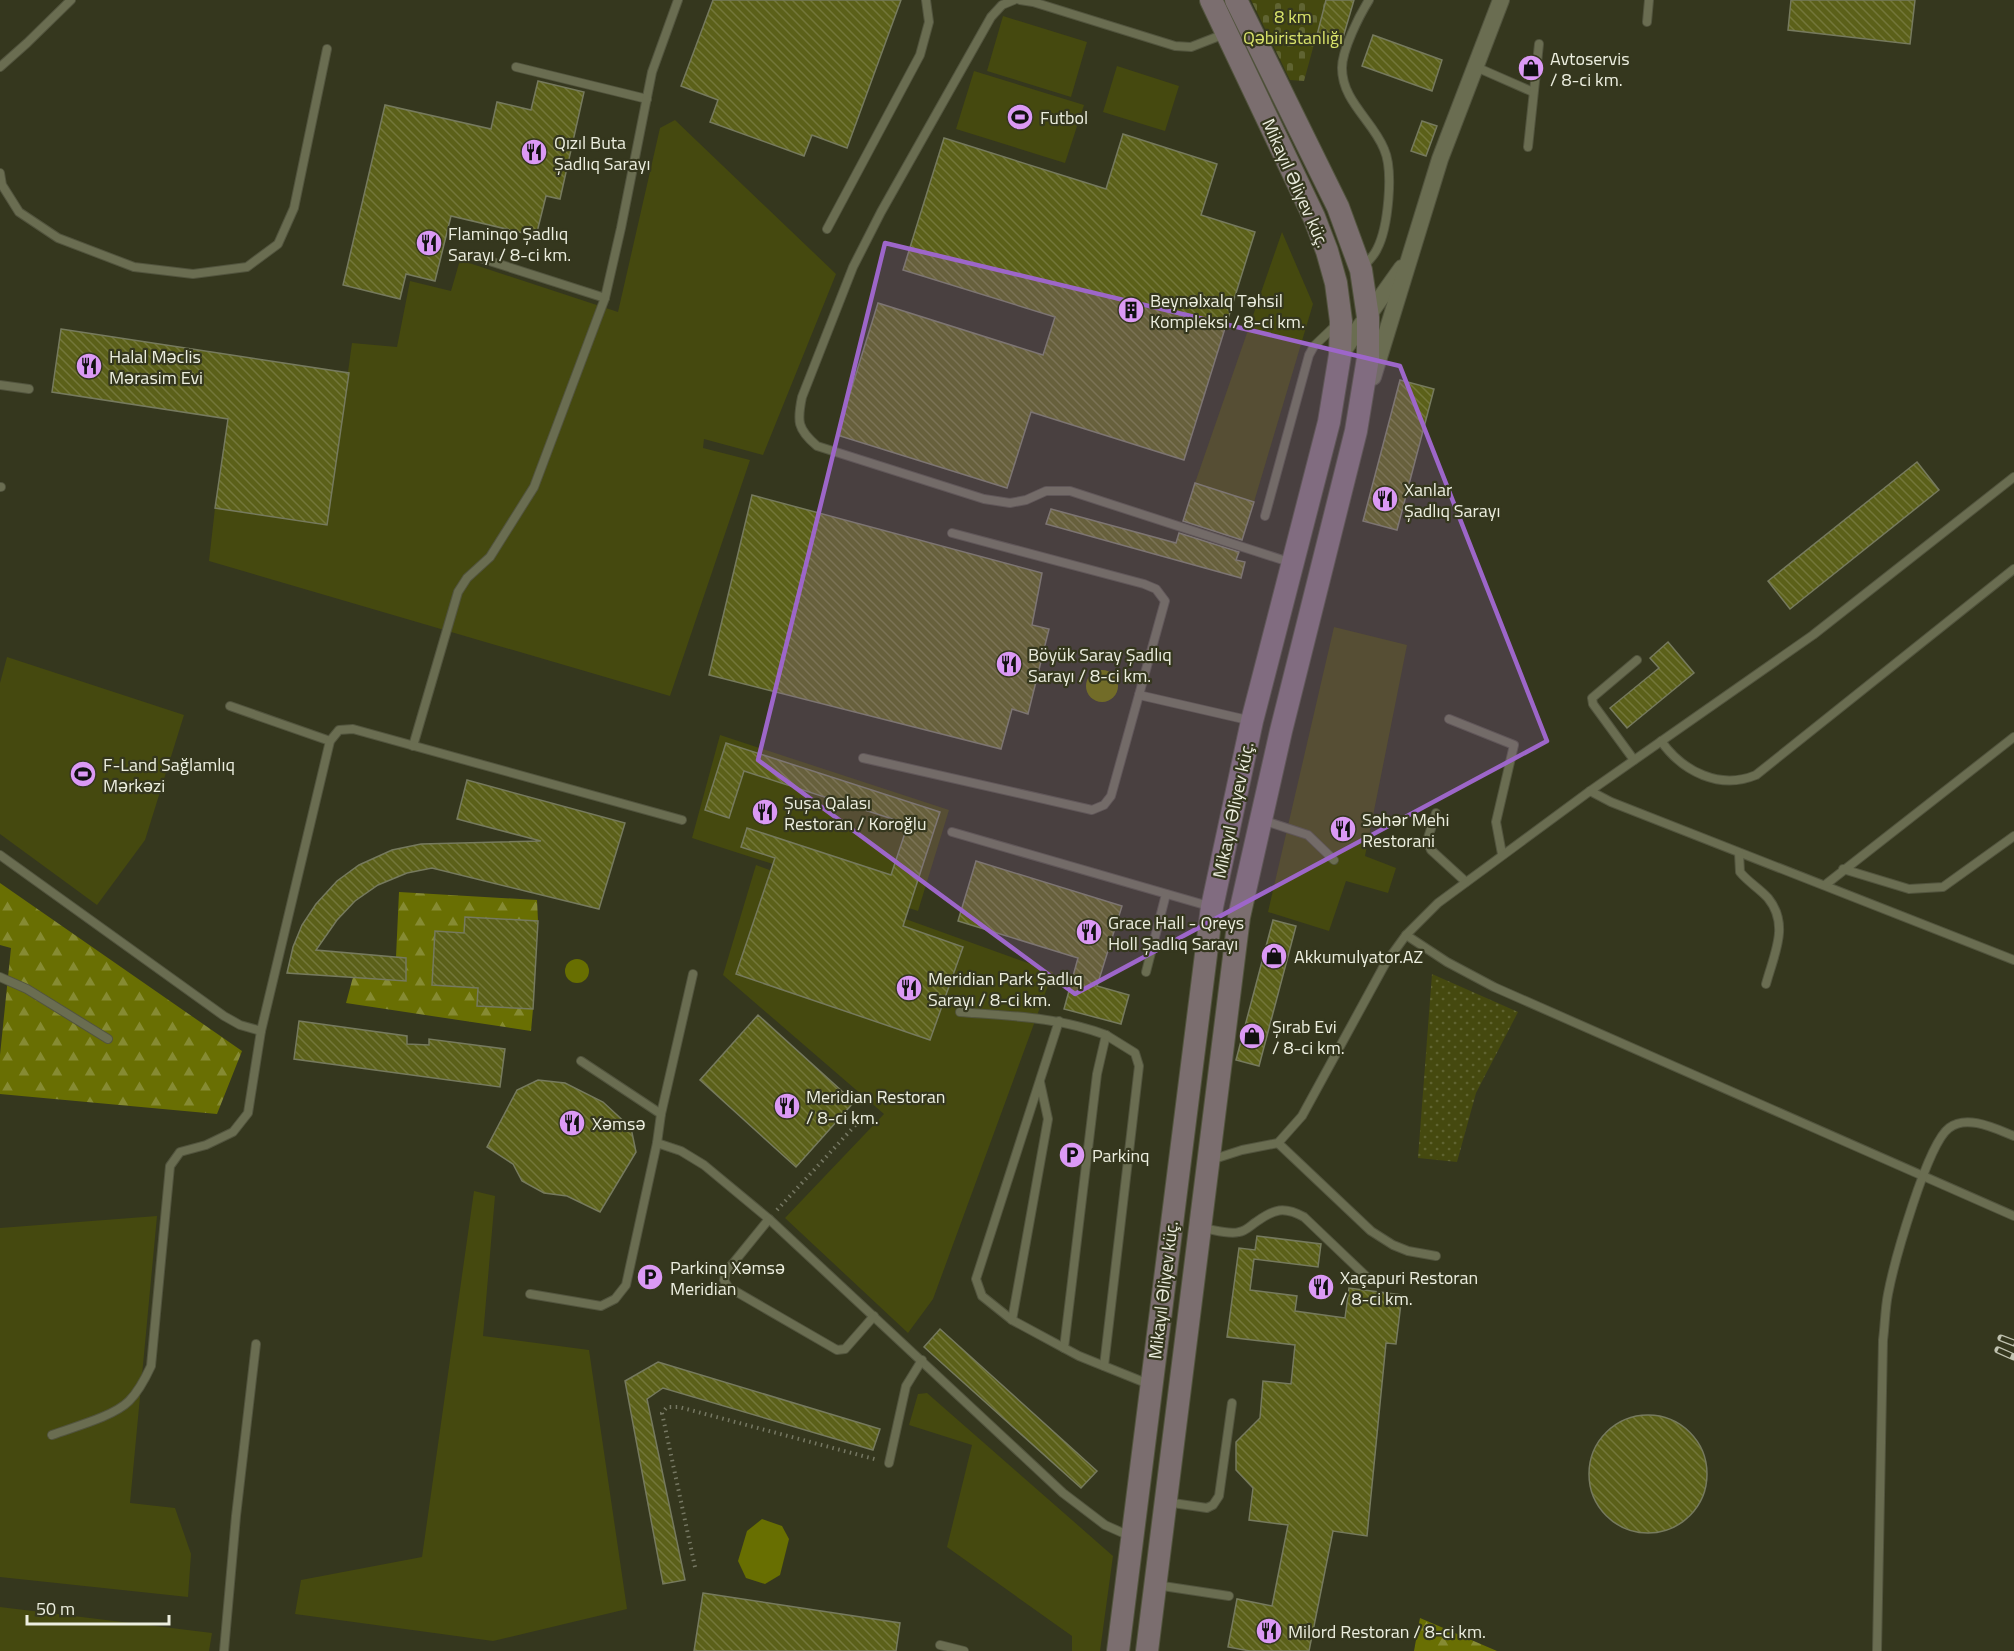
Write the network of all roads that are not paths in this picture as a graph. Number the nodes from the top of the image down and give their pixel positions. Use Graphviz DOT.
graph roads {
  1 [pos="71,0"];
  2 [pos="678,0"];
  3 [pos="926,0"];
  4 [pos="1014,0"];
  5 [pos="1020,0"];
  6 [pos="1211,0"];
  7 [pos="1236,0"];
  8 [pos="1369,0"];
  9 [pos="1501,0"];
  10 [pos="1649,0"];
  11 [pos="1647,22"];
  12 [pos="1227,33"];
  13 [pos="1539,44"];
  14 [pos="327,49"];
  15 [pos="0,67"];
  16 [pos="516,67"];
  17 [pos="1476,67"];
  18 [pos="1533,92"];
  19 [pos="647,99"];
  20 [pos="1528,147"];
  21 [pos="0,173"];
  22 [pos="827,229"];
  23 [pos="477,257"];
  24 [pos="1406,264"];
  25 [pos="1361,270"];
  26 [pos="604,298"];
  27 [pos="1368,317"];
  28 [pos="1341,321"];
  29 [pos="1340,355"];
  30 [pos="0,385"];
  31 [pos="28,389"];
  32 [pos="1356,431"];
  33 [pos="2014,477"];
  34 [pos="1265,516"];
  35 [pos="952,533"];
  36 [pos="1292,563"];
  37 [pos="2014,568"];
  38 [pos="1637,660"];
  39 [pos="1139,695"];
  40 [pos="230,706"];
  41 [pos="1449,719"];
  42 [pos="1252,721"];
  43 [pos="2014,737"];
  44 [pos="330,741"];
  45 [pos="1661,741"];
  46 [pos="413,746"];
  47 [pos="863,758"];
  48 [pos="1634,760"];
  49 [pos="1590,791"];
  50 [pos="1436,813"];
  51 [pos="1261,819"];
  52 [pos="682,820"];
  53 [pos="952,832"];
  54 [pos="2014,836"];
  55 [pos="1739,852"];
  56 [pos="1502,854"];
  57 [pos="0,855"];
  58 [pos="1334,861"];
  59 [pos="1843,869"];
  60 [pos="1466,882"];
  61 [pos="1825,885"];
  62 [pos="1166,894"];
  63 [pos="1212,908"];
  64 [pos="1406,935"];
  65 [pos="2014,960"];
  66 [pos="1146,972"];
  67 [pos="693,974"];
  68 [pos="0,977"];
  69 [pos="1766,984"];
  70 [pos="960,1012"];
  71 [pos="1059,1021"];
  72 [pos="261,1031"];
  73 [pos="1106,1035"];
  74 [pos="108,1039"];
  75 [pos="580,1061"];
  76 [pos="1040,1081"];
  77 [pos="661,1114"];
  78 [pos="2014,1136"];
  79 [pos="657,1143"];
  80 [pos="1278,1143"];
  81 [pos="1207,1162"];
  82 [pos="1923,1176"];
  83 [pos="2014,1216"];
  84 [pos="769,1219"];
  85 [pos="1201,1228"];
  86 [pos="1436,1256"];
  87 [pos="1369,1279"];
  88 [pos="530,1293"];
  89 [pos="874,1316"];
  90 [pos="1012,1320"];
  91 [pos="256,1344"];
  92 [pos="1064,1348"];
  93 [pos="922,1360"];
  94 [pos="1104,1366"];
  95 [pos="1151,1386"];
  96 [pos="1232,1403"];
  97 [pos="52,1435"];
  98 [pos="889,1463"];
  99 [pos="1166,1502"];
  100 [pos="1132,1537"];
  101 [pos="1155,1585"];
  102 [pos="1228,1596"];
  103 [pos="940,1645"];
  104 [pos="224,1651"];
  105 [pos="964,1651"];
  106 [pos="1118,1651"];
  107 [pos="1147,1651"];
  108 [pos="1877,1651"];
  1 -- 15 [label="lane"];
  2 -- 19 [label="lane"];
  3 -- 22 [label="lane"];
  4 -- 36 [label="lane"];
  5 -- 12 [label="lane"];
  6 -- 12 [label="main road, Mikayıl Əliyev küç."];
  7 -- 25 [label="main road"];
  8 -- 25 [label="lane"];
  9 -- 17 [label="street"];
  10 -- 11 [label="lane"];
  12 -- 28 [label="main road, Mikayıl Əliyev küç."];
  13 -- 18 [label="lane"];
  14 -- 21 [label="lane"];
  16 -- 19 [label="lane"];
  17 -- 18 [label="lane"];
  17 -- 24 [label="street"];
  18 -- 20 [label="lane"];
  19 -- 26 [label="lane"];
  23 -- 26 [label="lane"];
  24 -- 25 [label="street"];
  24 -- 27 [label="street"];
  24 -- 32 [label="street"];
  25 -- 27 [label="main road"];
  26 -- 46 [label="lane"];
  27 -- 29 [label="street"];
  27 -- 32 [label="main road"];
  28 -- 29 [label="main road, Mikayıl Əliyev küç."];
  28 -- 34 [label="lane"];
  29 -- 36 [label="main road, Mikayıl Əliyev küç."];
  30 -- 31 [label="lane"];
  32 -- 51 [label="main road"];
  33 -- 45 [label="lane"];
  35 -- 39 [label="lane"];
  36 -- 42 [label="main road, Mikayıl Əliyev küç."];
  37 -- 45 [label="lane"];
  38 -- 48 [label="lane"];
  39 -- 42 [label="lane"];
  39 -- 47 [label="lane"];
  40 -- 44 [label="lane"];
  41 -- 56 [label="lane"];
  42 -- 63 [label="main road, Mikayıl Əliyev küç."];
  43 -- 59 [label="lane"];
  44 -- 46 [label="lane"];
  44 -- 72 [label="lane"];
  45 -- 48 [label="lane"];
  46 -- 52 [label="lane"];
  48 -- 49 [label="lane"];
  49 -- 55 [label="lane"];
  49 -- 56 [label="lane"];
  50 -- 60 [label="lane"];
  51 -- 58 [label="lane"];
  51 -- 81 [label="main road"];
  53 -- 62 [label="lane"];
  54 -- 59 [label="lane"];
  55 -- 61 [label="lane"];
  55 -- 69 [label="lane"];
  56 -- 60 [label="lane"];
  57 -- 72 [label="lane"];
  59 -- 61 [label="lane"];
  60 -- 64 [label="lane"];
  61 -- 65 [label="lane"];
  62 -- 63 [label="lane"];
  62 -- 66 [label="lane"];
  63 -- 95 [label="main road, Mikayıl Əliyev küç."];
  64 -- 80 [label="lane"];
  64 -- 82 [label="lane"];
  67 -- 77 [label="lane"];
  68 -- 74 [label="lane"];
  70 -- 71 [label="lane"];
  71 -- 73 [label="lane"];
  71 -- 76 [label="lane"];
  72 -- 97 [label="lane"];
  73 -- 92 [label="lane"];
  73 -- 94 [label="lane"];
  75 -- 77 [label="lane"];
  76 -- 90 [label="lane"];
  76 -- 90 [label="lane"];
  77 -- 79 [label="lane"];
  78 -- 82 [label="lane"];
  79 -- 84 [label="lane"];
  79 -- 88 [label="lane"];
  80 -- 81 [label="lane"];
  80 -- 86 [label="lane"];
  81 -- 85 [label="main road"];
  82 -- 83 [label="lane"];
  82 -- 108 [label="lane"];
  84 -- 89 [label="lane"];
  84 -- 89 [label="lane"];
  85 -- 87 [label="lane"];
  85 -- 99 [label="main road"];
  89 -- 93 [label="lane"];
  90 -- 92 [label="lane"];
  91 -- 104 [label="lane"];
  92 -- 94 [label="lane"];
  93 -- 98 [label="lane"];
  93 -- 100 [label="lane"];
  94 -- 95 [label="lane"];
  95 -- 100 [label="main road, Mikayıl Əliyev küç."];
  96 -- 99 [label="lane"];
  99 -- 101 [label="main road"];
  100 -- 106 [label="main road, Mikayıl Əliyev küç."];
  101 -- 102 [label="lane"];
  101 -- 107 [label="main road"];
  103 -- 105 [label="lane"];
}
